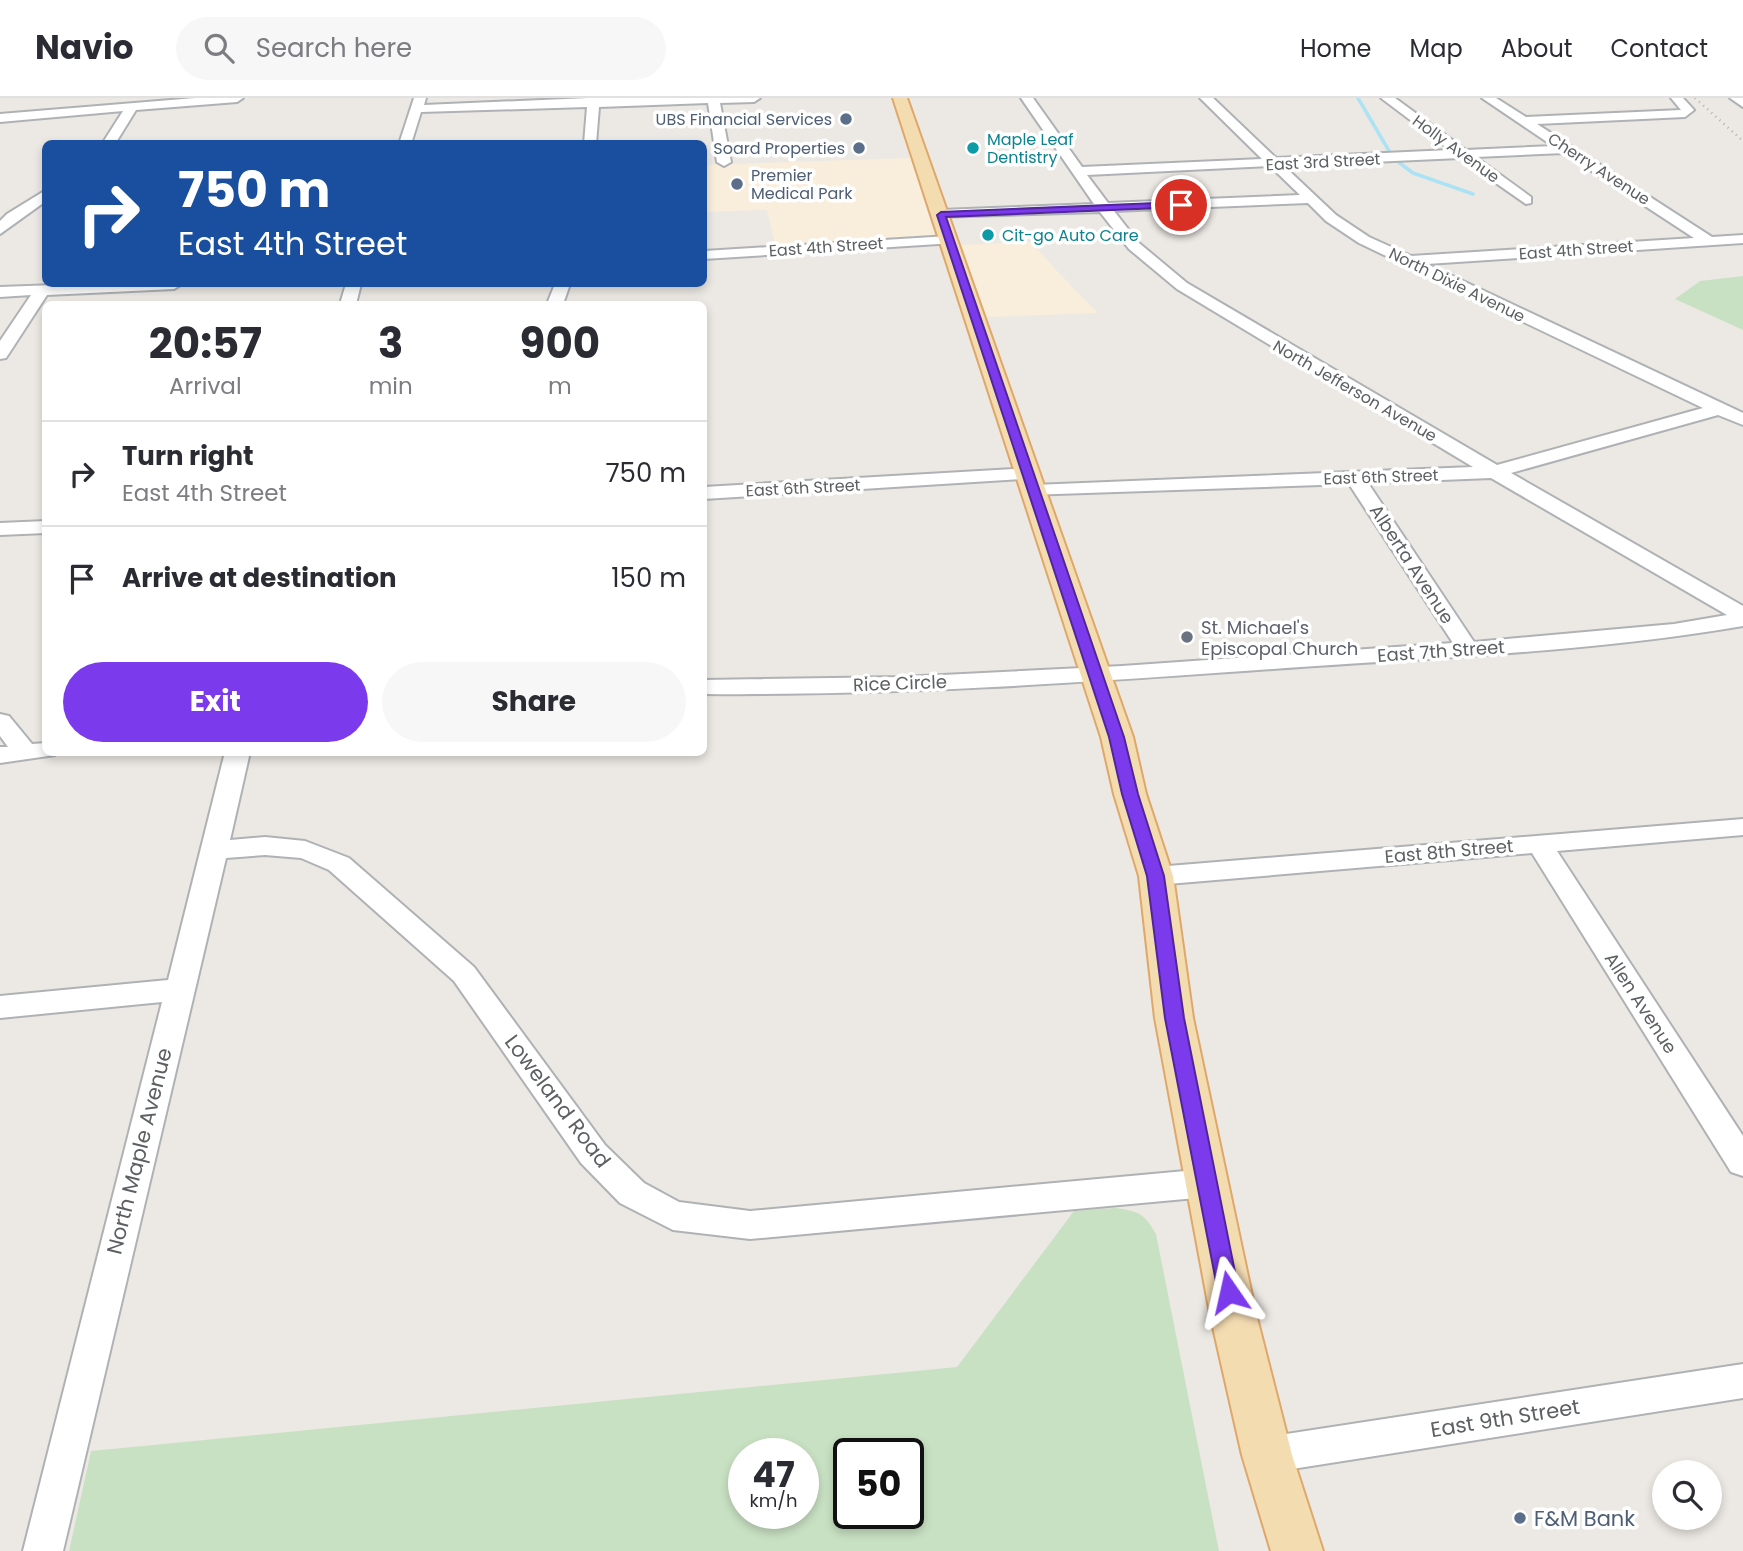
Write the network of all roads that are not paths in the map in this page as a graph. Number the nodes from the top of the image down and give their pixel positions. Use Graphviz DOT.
graph roads {
  1 [pos="237,98"];
  2 [pos="754,98"];
  3 [pos="900,98"];
  4 [pos="1027,98"];
  5 [pos="1206,98"];
  6 [pos="1387,98"];
  7 [pos="1488,98"];
  8 [pos="1677,98"];
  9 [pos="1736,98"];
  10 [pos="713,99"];
  11 [pos="594,101"];
  12 [pos="1743,103"];
  13 [pos="418,104"];
  14 [pos="131,108"];
  15 [pos="0,118"];
  16 [pos="1524,121"];
  17 [pos="111,140"];
  18 [pos="406,140"];
  19 [pos="590,140"];
  20 [pos="1568,149"];
  21 [pos="1463,155"];
  22 [pos="724,162"];
  23 [pos="1274,164"];
  24 [pos="1078,171"];
  25 [pos="42,197"];
  26 [pos="1311,199"];
  27 [pos="1526,201"];
  28 [pos="42,208"];
  29 [pos="1104,208"];
  30 [pos="23,209"];
  31 [pos="945,227"];
  32 [pos="0,230"];
  33 [pos="1743,239"];
  34 [pos="1709,241"];
  35 [pos="707,256"];
  36 [pos="1409,262"];
  37 [pos="108,287"];
  38 [pos="41,290"];
  39 [pos="0,292"];
  40 [pos="0,354"];
  41 [pos="1720,410"];
  42 [pos="1743,420"];
  43 [pos="1494,472"];
  44 [pos="1355,478"];
  45 [pos="1031,483"];
  46 [pos="707,493"];
  47 [pos="42,527"];
  48 [pos="0,529"];
  49 [pos="1743,617"];
  50 [pos="1468,649"];
  51 [pos="1096,675"];
  52 [pos="707,687"];
  53 [pos="0,721"];
  54 [pos="36,751"];
  55 [pos="0,755"];
  56 [pos="237,756"];
  57 [pos="1743,827"];
  58 [pos="1539,844"];
  59 [pos="216,850"];
  60 [pos="1156,876"];
  61 [pos="179,990"];
  62 [pos="0,1007"];
  63 [pos="1743,1163"];
  64 [pos="1207,1183"];
  65 [pos="1743,1381"];
  66 [pos="1267,1455"];
  67 [pos="43,1551"];
  68 [pos="1297,1551"];
  1 -- 14 [label="street"];
  2 -- 10 [label="street"];
  3 -- 31 [label="main road"];
  4 -- 24 [label="street, North Jefferson Avenue"];
  5 -- 23 [label="street, North Dixie Avenue"];
  6 -- 21 [label="street, Holly Avenue"];
  7 -- 16 [label="street, Cherry Avenue"];
  8 -- 16 [label="street"];
  9 -- 12 [label="street"];
  10 -- 11 [label="street"];
  10 -- 22 [label="street"];
  11 -- 13 [label="street"];
  11 -- 19 [label="street"];
  13 -- 18 [label="street"];
  14 -- 15 [label="street"];
  14 -- 17 [label="street"];
  16 -- 20 [label="street, Cherry Avenue"];
  20 -- 21 [label="street, East 3rd Street"];
  20 -- 34 [label="street, Cherry Avenue"];
  21 -- 23 [label="street, East 3rd Street"];
  21 -- 27 [label="street, Holly Avenue"];
  23 -- 24 [label="street, East 3rd Street"];
  23 -- 26 [label="street, North Dixie Avenue"];
  24 -- 29 [label="street, North Jefferson Avenue"];
  25 -- 30 [label="street"];
  26 -- 29 [label="street, East 4th Street"];
  26 -- 36 [label="street, North Dixie Avenue"];
  28 -- 30 [label="street"];
  29 -- 31 [label="street, East 4th Street"];
  29 -- 43 [label="street, North Jefferson Avenue"];
  30 -- 32 [label="street"];
  31 -- 35 [label="street, East 4th Street"];
  31 -- 45 [label="main road"];
  33 -- 34 [label="street, East 4th Street"];
  34 -- 36 [label="street, East 4th Street"];
  36 -- 41 [label="street, North Dixie Avenue"];
  37 -- 38 [label="street"];
  38 -- 39 [label="street"];
  38 -- 40 [label="street"];
  41 -- 42 [label="street, North Dixie Avenue"];
  41 -- 43 [label="street, East 6th Street"];
  43 -- 44 [label="street, East 6th Street"];
  43 -- 49 [label="street, North Jefferson Avenue"];
  44 -- 45 [label="street, East 6th Street"];
  44 -- 50 [label="street, Alberta Avenue"];
  45 -- 46 [label="street, East 6th Street"];
  45 -- 51 [label="main road"];
  47 -- 48 [label="street"];
  49 -- 50 [label="street, East 7th Street"];
  50 -- 51 [label="street, East 7th Street"];
  51 -- 52 [label="street, Rice Circle"];
  51 -- 60 [label="main road"];
  53 -- 54 [label="street"];
  54 -- 55 [label="street"];
  56 -- 59 [label="street, North Maple Avenue"];
  57 -- 58 [label="street, East 8th Street"];
  58 -- 60 [label="street, East 8th Street"];
  58 -- 63 [label="street, Allen Avenue"];
  59 -- 61 [label="street, North Maple Avenue"];
  59 -- 64 [label="street, Loweland Road"];
  60 -- 64 [label="main road"];
  61 -- 62 [label="street"];
  61 -- 67 [label="street, North Maple Avenue"];
  64 -- 66 [label="main road"];
  65 -- 66 [label="street, East 9th Street"];
  66 -- 68 [label="main road"];
}
